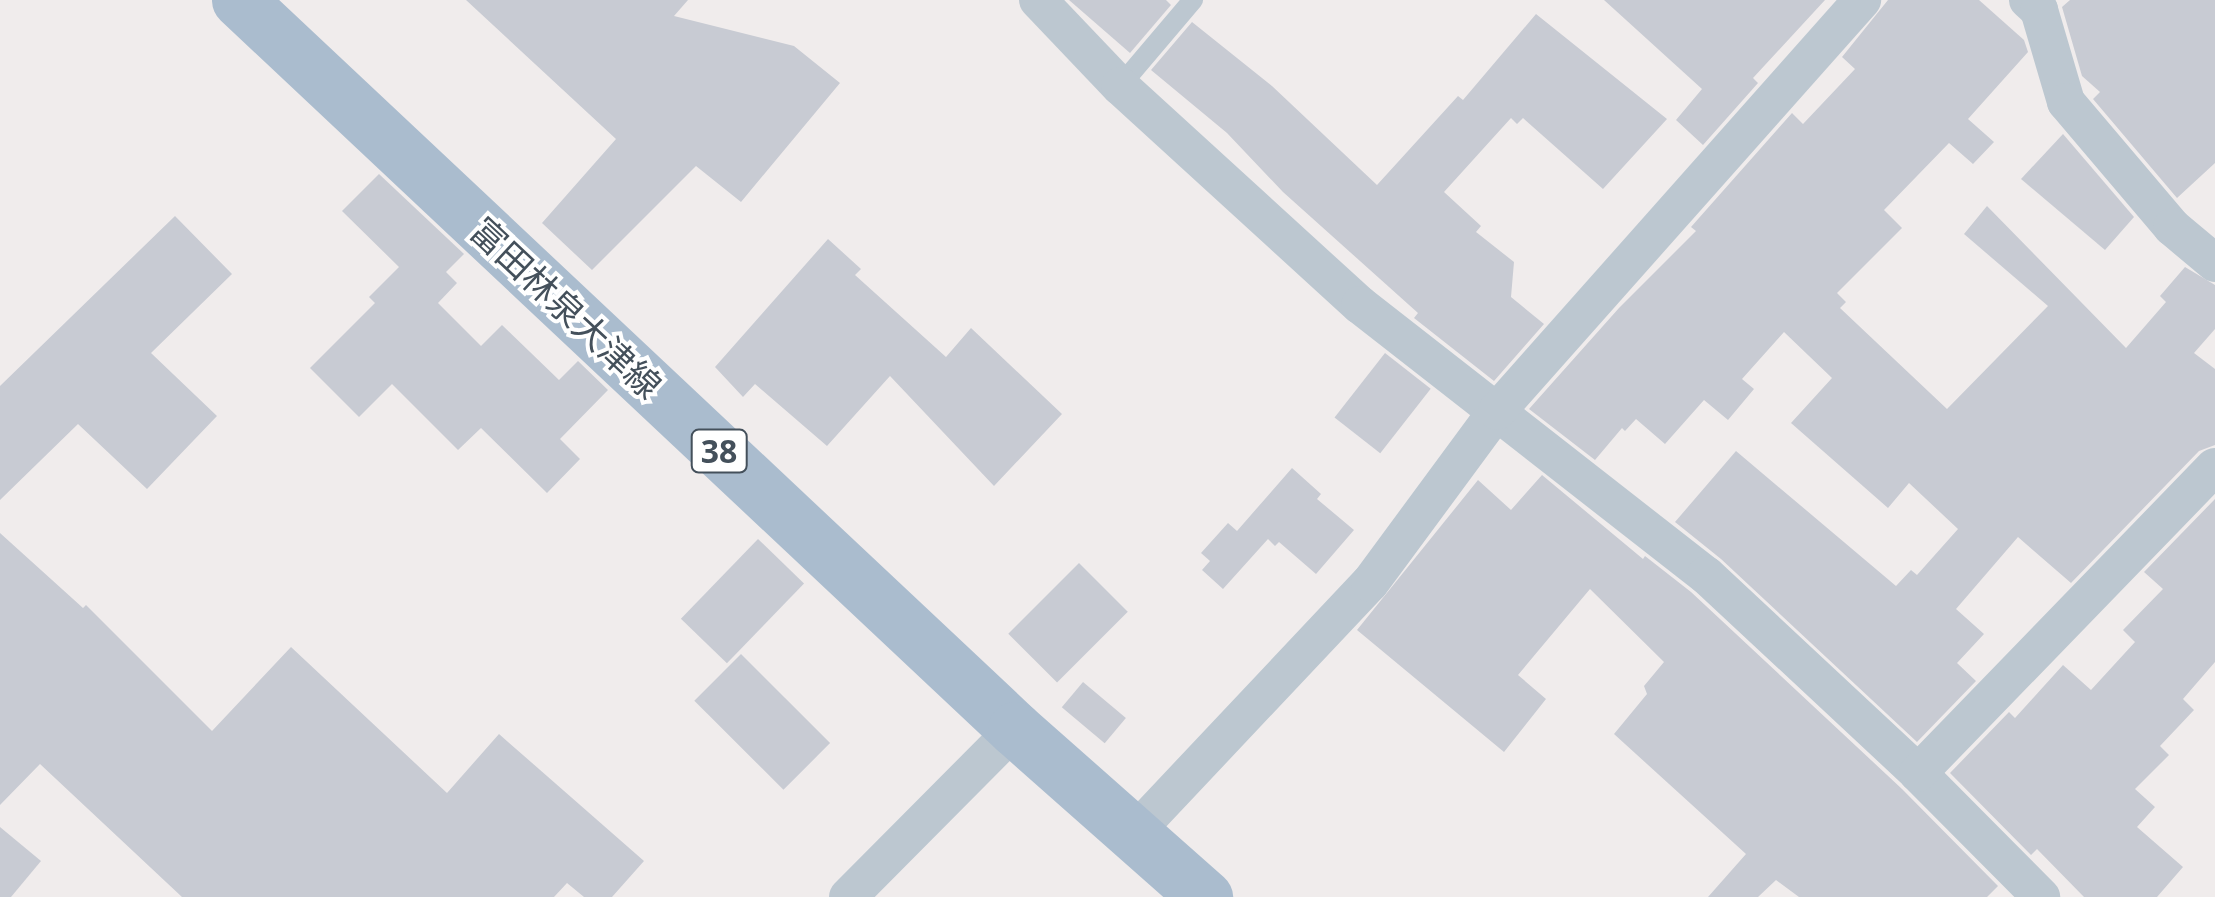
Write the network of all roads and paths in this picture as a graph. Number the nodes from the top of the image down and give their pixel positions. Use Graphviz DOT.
graph roads {
  1 [pos="239,0"];
  2 [pos="1038,0"];
  3 [pos="1193,0"];
  4 [pos="1862,0"];
  5 [pos="2028,0"];
  6 [pos="1120,86"];
  7 [pos="2215,263"];
  8 [pos="1497,411"];
  9 [pos="2215,467"];
  10 [pos="1015,730"];
  11 [pos="1918,773"];
  12 [pos="1136,832"];
  13 [pos="848,897"];
  14 [pos="1205,897"];
  15 [pos="2042,897"];
  1 -- 10 [label="main road, 富田林泉大津線 / 38"];
  2 -- 6 [label="street"];
  3 -- 6 [label="lane"];
  4 -- 8 [label="street"];
  5 -- 7 [label="street"];
  6 -- 8 [label="street"];
  8 -- 11 [label="street"];
  8 -- 12 [label="street"];
  9 -- 11 [label="street"];
  10 -- 12 [label="main road, 富田林泉大津線 / 38"];
  10 -- 13 [label="street"];
  11 -- 15 [label="street"];
  12 -- 14 [label="main road, 富田林泉大津線 / 38"];
}
